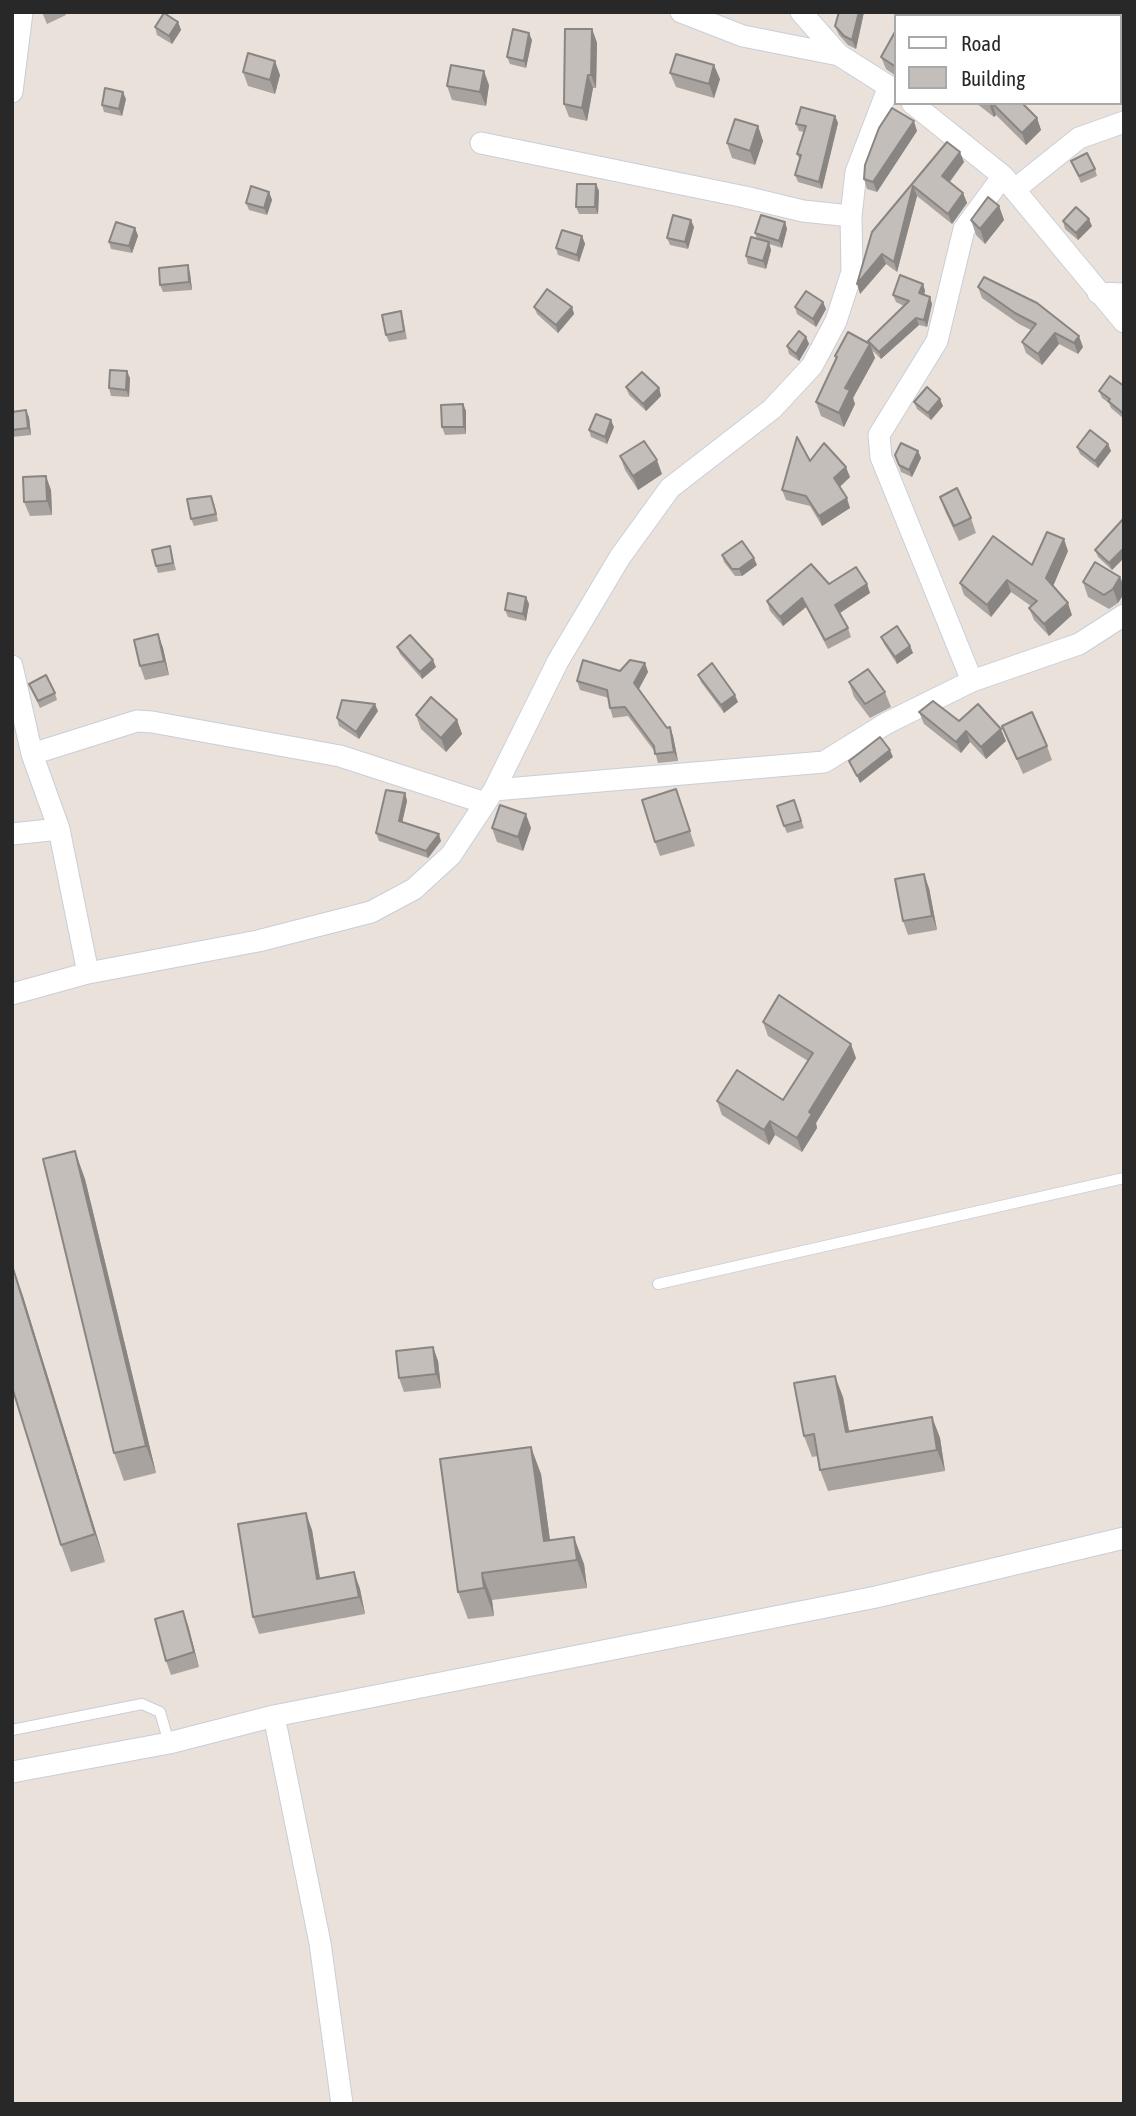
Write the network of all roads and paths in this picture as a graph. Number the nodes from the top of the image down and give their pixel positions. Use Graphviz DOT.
graph roads {
  1 [pos="22,12"];
  2 [pos="681,12"];
  3 [pos="801,12"];
  4 [pos="820,21"];
  5 [pos="839,55"];
  6 [pos="892,88"];
  7 [pos="12,92"];
  8 [pos="914,105"];
  9 [pos="1124,121"];
  10 [pos="481,143"];
  11 [pos="1009,183"];
  12 [pos="851,216"];
  13 [pos="1098,293"];
  14 [pos="1124,294"];
  15 [pos="1124,322"];
  16 [pos="1124,615"];
  17 [pos="12,666"];
  18 [pos="972,681"];
  19 [pos="32,754"];
  20 [pos="489,797"];
  21 [pos="59,830"];
  22 [pos="12,834"];
  23 [pos="88,973"];
  24 [pos="12,994"];
  25 [pos="1124,1178"];
  26 [pos="658,1284"];
  27 [pos="1124,1538"];
  28 [pos="274,1716"];
  29 [pos="12,1730"];
  30 [pos="169,1743"];
  31 [pos="12,1772"];
  32 [pos="342,2104"];
  1 -- 7 [label="street"];
  2 -- 5 [label="street"];
  3 -- 4 [label="street"];
  4 -- 5 [label="street"];
  5 -- 6 [label="street"];
  6 -- 12 [label="street"];
  8 -- 11 [label="street"];
  9 -- 11 [label="street"];
  10 -- 12 [label="street"];
  11 -- 13 [label="street"];
  11 -- 18 [label="street"];
  12 -- 20 [label="street"];
  13 -- 14 [label="street"];
  13 -- 15 [label="street"];
  16 -- 18 [label="street"];
  17 -- 19 [label="street"];
  18 -- 20 [label="street"];
  19 -- 20 [label="street"];
  19 -- 21 [label="street"];
  20 -- 23 [label="street"];
  21 -- 22 [label="street"];
  21 -- 23 [label="street"];
  23 -- 24 [label="street"];
  25 -- 26 [label="lane"];
  27 -- 28 [label="street"];
  28 -- 30 [label="street"];
  28 -- 32 [label="street"];
  29 -- 30 [label="lane"];
  30 -- 31 [label="street"];
}
